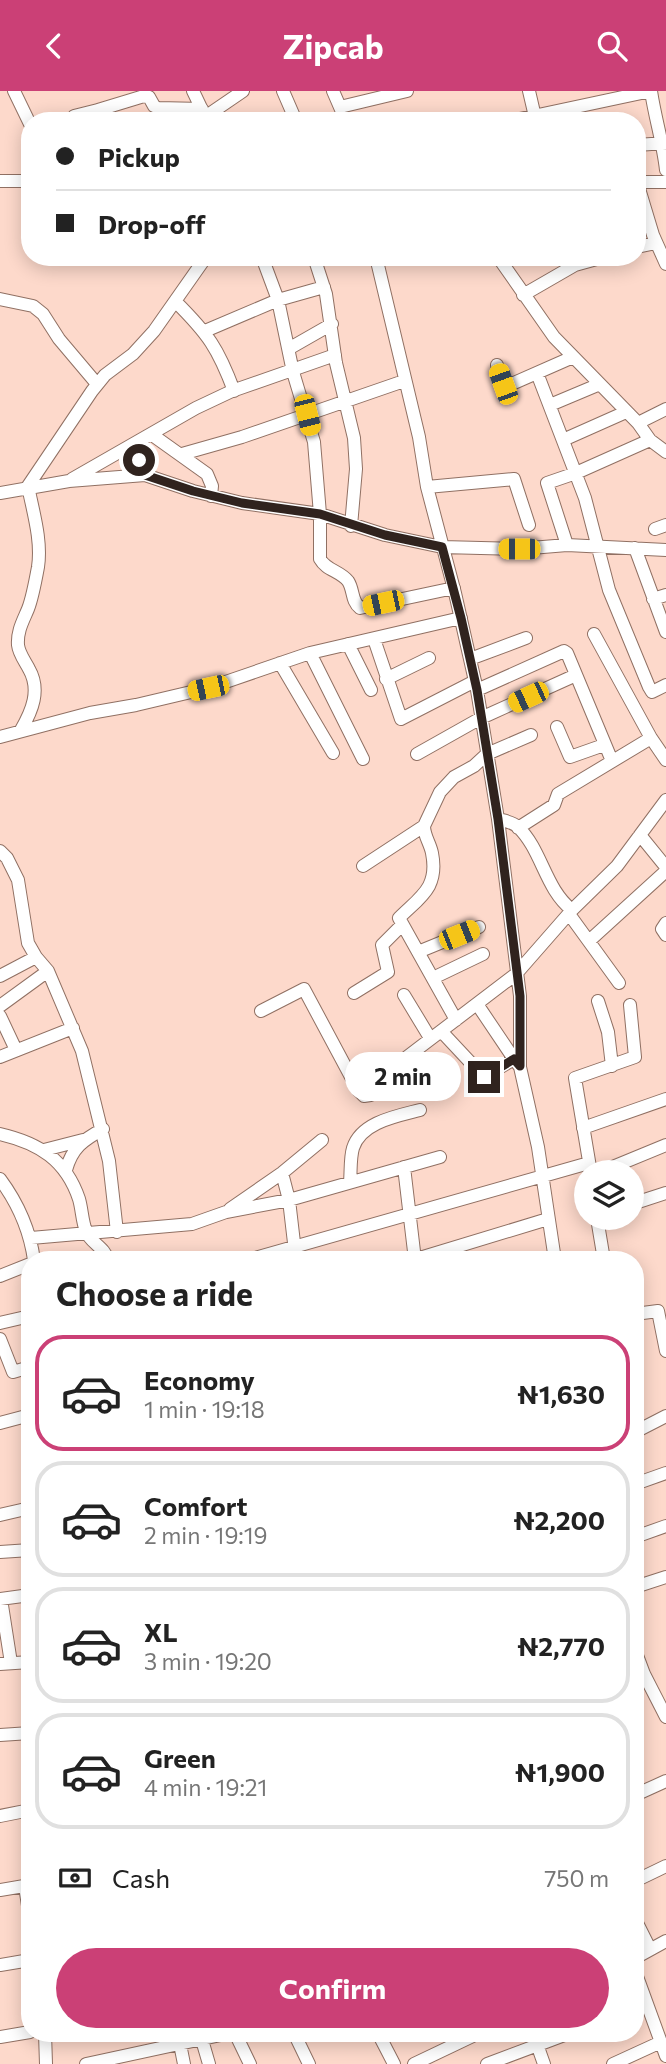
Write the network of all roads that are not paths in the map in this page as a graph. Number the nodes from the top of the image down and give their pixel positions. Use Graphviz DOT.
graph roads {
  1 [pos="14,91"];
  2 [pos="193,91"];
  3 [pos="243,91"];
  4 [pos="283,91"];
  5 [pos="333,91"];
  6 [pos="407,91"];
  7 [pos="529,91"];
  8 [pos="655,97"];
  9 [pos="340,107"];
  10 [pos="24,112"];
  11 [pos="108,112"];
  12 [pos="182,112"];
  13 [pos="203,112"];
  14 [pos="211,112"];
  15 [pos="292,112"];
  16 [pos="342,112"];
  17 [pos="534,112"];
  18 [pos="569,112"];
  19 [pos="665,143"];
  20 [pos="646,144"];
  21 [pos="666,170"];
  22 [pos="0,181"];
  23 [pos="21,181"];
  24 [pos="666,182"];
  25 [pos="646,183"];
  26 [pos="646,211"];
  27 [pos="656,243"];
  28 [pos="646,245"];
  29 [pos="666,264"];
  30 [pos="200,266"];
  31 [pos="265,266"];
  32 [pos="317,266"];
  33 [pos="378,266"];
  34 [pos="505,266"];
  35 [pos="564,266"];
  36 [pos="324,287"];
  37 [pos="523,295"];
  38 [pos="0,299"];
  39 [pos="278,300"];
  40 [pos="176,302"];
  41 [pos="0,306"];
  42 [pos="332,324"];
  43 [pos="205,331"];
  44 [pos="290,348"];
  45 [pos="335,355"];
  46 [pos="573,357"];
  47 [pos="497,365"];
  48 [pos="293,372"];
  49 [pos="537,373"];
  50 [pos="404,381"];
  51 [pos="97,384"];
  52 [pos="600,384"];
  53 [pos="234,391"];
  54 [pos="345,403"];
  55 [pos="550,405"];
  56 [pos="666,409"];
  57 [pos="626,412"];
  58 [pos="307,415"];
  59 [pos="638,423"];
  60 [pos="150,434"];
  61 [pos="564,440"];
  62 [pos="649,440"];
  63 [pos="133,446"];
  64 [pos="666,451"];
  65 [pos="182,454"];
  66 [pos="576,473"];
  67 [pos="145,475"];
  68 [pos="69,481"];
  69 [pos="28,486"];
  70 [pos="427,487"];
  71 [pos="0,493"];
  72 [pos="211,495"];
  73 [pos="320,514"];
  74 [pos="529,525"];
  75 [pos="351,526"];
  76 [pos="567,545"];
  77 [pos="597,546"];
  78 [pos="442,547"];
  79 [pos="635,548"];
  80 [pos="666,550"];
  81 [pos="454,587"];
  82 [pos="666,595"];
  83 [pos="653,599"];
  84 [pos="461,618"];
  85 [pos="666,632"];
  86 [pos="594,634"];
  87 [pos="526,638"];
  88 [pos="374,639"];
  89 [pos="348,644"];
  90 [pos="310,653"];
  91 [pos="429,658"];
  92 [pos="470,659"];
  93 [pos="280,663"];
  94 [pos="576,675"];
  95 [pos="386,679"];
  96 [pos="476,685"];
  97 [pos="666,685"];
  98 [pos="371,690"];
  99 [pos="481,718"];
  100 [pos="557,727"];
  101 [pos="21,730"];
  102 [pos="531,735"];
  103 [pos="0,737"];
  104 [pos="651,738"];
  105 [pos="604,745"];
  106 [pos="333,753"];
  107 [pos="417,754"];
  108 [pos="487,754"];
  109 [pos="363,759"];
  110 [pos="666,760"];
  111 [pos="612,761"];
  112 [pos="666,800"];
  113 [pos="498,819"];
  114 [pos="424,826"];
  115 [pos="519,828"];
  116 [pos="640,835"];
  117 [pos="0,851"];
  118 [pos="363,866"];
  119 [pos="665,866"];
  120 [pos="570,912"];
  121 [pos="666,923"];
  122 [pos="402,925"];
  123 [pos="479,927"];
  124 [pos="666,935"];
  125 [pos="589,941"];
  126 [pos="418,952"];
  127 [pos="483,954"];
  128 [pos="36,957"];
  129 [pos="48,971"];
  130 [pos="516,974"];
  131 [pos="0,976"];
  132 [pos="433,978"];
  133 [pos="619,983"];
  134 [pos="354,993"];
  135 [pos="404,995"];
  136 [pos="598,1001"];
  137 [pos="477,1004"];
  138 [pos="630,1005"];
  139 [pos="0,1006"];
  140 [pos="261,1011"];
  141 [pos="0,1016"];
  142 [pos="456,1020"];
  143 [pos="73,1028"];
  144 [pos="436,1035"];
  145 [pos="16,1050"];
  146 [pos="0,1057"];
  147 [pos="517,1063"];
  148 [pos="612,1066"];
  149 [pos="666,1099"];
  150 [pos="420,1110"];
  151 [pos="583,1128"];
  152 [pos="103,1129"];
  153 [pos="0,1134"];
  154 [pos="83,1140"];
  155 [pos="322,1140"];
  156 [pos="666,1145"];
  157 [pos="44,1150"];
  158 [pos="440,1157"];
  159 [pos="591,1160"];
  160 [pos="620,1160"];
  161 [pos="404,1167"];
  162 [pos="66,1170"];
  163 [pos="574,1172"];
  164 [pos="282,1174"];
  165 [pos="542,1177"];
  166 [pos="0,1179"];
  167 [pos="350,1182"];
  168 [pos="666,1193"];
  169 [pos="289,1200"];
  170 [pos="644,1200"];
  171 [pos="226,1212"];
  172 [pos="408,1215"];
  173 [pos="548,1219"];
  174 [pos="599,1230"];
  175 [pos="117,1232"];
  176 [pos="87,1234"];
  177 [pos="31,1238"];
  178 [pos="33,1251"];
  179 [pos="105,1251"];
  180 [pos="295,1251"];
  181 [pos="301,1251"];
  182 [pos="413,1251"];
  183 [pos="443,1251"];
  184 [pos="553,1251"];
  185 [pos="602,1251"];
  186 [pos="21,1268"];
  187 [pos="0,1276"];
  188 [pos="662,1310"];
  189 [pos="644,1313"];
  190 [pos="21,1318"];
  191 [pos="0,1323"];
  192 [pos="0,1339"];
  193 [pos="666,1351"];
  194 [pos="6,1374"];
  195 [pos="666,1416"];
  196 [pos="21,1417"];
  197 [pos="0,1423"];
  198 [pos="644,1427"];
  199 [pos="666,1473"];
  200 [pos="644,1481"];
  201 [pos="21,1510"];
  202 [pos="0,1515"];
  203 [pos="666,1526"];
  204 [pos="644,1534"];
  205 [pos="21,1551"];
  206 [pos="0,1552"];
  207 [pos="666,1577"];
  208 [pos="644,1584"];
  209 [pos="21,1596"];
  210 [pos="0,1599"];
  211 [pos="5,1664"];
  212 [pos="644,1672"];
  213 [pos="666,1717"];
  214 [pos="21,1734"];
  215 [pos="0,1735"];
  216 [pos="666,1781"];
  217 [pos="644,1790"];
  218 [pos="21,1812"];
  219 [pos="0,1816"];
  220 [pos="666,1866"];
  221 [pos="644,1877"];
  222 [pos="21,1886"];
  223 [pos="0,1891"];
  224 [pos="644,1937"];
  225 [pos="666,1941"];
  226 [pos="650,1949"];
  227 [pos="644,1953"];
  228 [pos="21,1961"];
  229 [pos="0,1965"];
  230 [pos="644,2012"];
  231 [pos="21,2034"];
  232 [pos="0,2037"];
  233 [pos="45,2042"];
  234 [pos="191,2042"];
  235 [pos="203,2042"];
  236 [pos="237,2042"];
  237 [pos="299,2042"];
  238 [pos="383,2042"];
  239 [pos="460,2042"];
  240 [pos="531,2042"];
  241 [pos="536,2042"];
  242 [pos="661,2042"];
  243 [pos="180,2044"];
  244 [pos="666,2056"];
  245 [pos="118,2061"];
  246 [pos="46,2064"];
  247 [pos="86,2064"];
  248 [pos="184,2064"];
  249 [pos="209,2064"];
  250 [pos="250,2064"];
  251 [pos="309,2064"];
  252 [pos="394,2064"];
  253 [pos="414,2064"];
  254 [pos="487,2064"];
  255 [pos="544,2064"];
  256 [pos="613,2064"];
  1 -- 10 [label="street"];
  2 -- 13 [label="street"];
  3 -- 14 [label="street"];
  4 -- 15 [label="street"];
  5 -- 9 [label="street"];
  6 -- 9 [label="street"];
  7 -- 17 [label="street"];
  8 -- 18 [label="street"];
  8 -- 19 [label="street"];
  9 -- 16 [label="street"];
  11 -- 12 [label="street"];
  19 -- 20 [label="street"];
  19 -- 21 [label="street"];
  22 -- 23 [label="street"];
  24 -- 25 [label="street"];
  26 -- 27 [label="street"];
  27 -- 28 [label="street"];
  27 -- 29 [label="street"];
  30 -- 40 [label="street"];
  31 -- 39 [label="street"];
  32 -- 36 [label="street"];
  33 -- 50 [label="street"];
  34 -- 37 [label="street"];
  35 -- 37 [label="street"];
  36 -- 39 [label="street"];
  36 -- 42 [label="street"];
  37 -- 46 [label="street"];
  38 -- 41 [label="street"];
  38 -- 51 [label="street"];
  39 -- 43 [label="street"];
  39 -- 44 [label="street"];
  40 -- 43 [label="street"];
  40 -- 51 [label="street"];
  42 -- 44 [label="street"];
  42 -- 45 [label="street"];
  43 -- 53 [label="street"];
  44 -- 48 [label="street"];
  45 -- 48 [label="street"];
  45 -- 54 [label="street"];
  46 -- 49 [label="street"];
  46 -- 52 [label="street"];
  47 -- 49 [label="street"];
  48 -- 53 [label="street"];
  48 -- 58 [label="street"];
  49 -- 55 [label="street"];
  50 -- 54 [label="street"];
  50 -- 70 [label="street"];
  51 -- 69 [label="street"];
  52 -- 55 [label="street"];
  52 -- 57 [label="street"];
  53 -- 60 [label="street"];
  54 -- 58 [label="street"];
  54 -- 75 [label="street"];
  55 -- 61 [label="street"];
  56 -- 59 [label="street"];
  57 -- 59 [label="street"];
  57 -- 61 [label="street"];
  58 -- 65 [label="street"];
  58 -- 73 [label="street"];
  59 -- 62 [label="street"];
  60 -- 63 [label="street"];
  60 -- 65 [label="street"];
  61 -- 66 [label="street"];
  62 -- 64 [label="street"];
  62 -- 66 [label="street"];
  63 -- 67 [label="street"];
  63 -- 68 [label="street"];
  65 -- 72 [label="street"];
  66 -- 76 [label="street"];
  66 -- 77 [label="street"];
  67 -- 68 [label="street"];
  67 -- 72 [label="street"];
  68 -- 69 [label="street"];
  69 -- 71 [label="street"];
  69 -- 101 [label="street"];
  70 -- 74 [label="street"];
  70 -- 78 [label="street"];
  72 -- 73 [label="street"];
  73 -- 75 [label="street"];
  73 -- 81 [label="street"];
  75 -- 78 [label="street"];
  76 -- 77 [label="street"];
  76 -- 78 [label="street"];
  77 -- 79 [label="street"];
  77 -- 97 [label="street"];
  78 -- 81 [label="street"];
  79 -- 80 [label="street"];
  79 -- 83 [label="street"];
  81 -- 84 [label="street"];
  82 -- 83 [label="street"];
  83 -- 85 [label="street"];
  84 -- 88 [label="street"];
  84 -- 92 [label="street"];
  86 -- 104 [label="street"];
  87 -- 92 [label="street"];
  88 -- 89 [label="street"];
  88 -- 95 [label="street"];
  89 -- 90 [label="street"];
  89 -- 98 [label="street"];
  90 -- 93 [label="street"];
  90 -- 109 [label="street"];
  91 -- 95 [label="street"];
  92 -- 96 [label="street"];
  93 -- 101 [label="street"];
  93 -- 106 [label="street"];
  94 -- 96 [label="street"];
  94 -- 99 [label="street"];
  94 -- 105 [label="street"];
  95 -- 96 [label="street"];
  96 -- 99 [label="street"];
  99 -- 107 [label="street"];
  99 -- 108 [label="street"];
  100 -- 105 [label="street"];
  101 -- 103 [label="street"];
  102 -- 108 [label="street"];
  104 -- 110 [label="street"];
  104 -- 111 [label="street"];
  105 -- 111 [label="street"];
  108 -- 113 [label="street"];
  108 -- 114 [label="street"];
  111 -- 115 [label="street"];
  112 -- 116 [label="street"];
  113 -- 115 [label="street"];
  113 -- 130 [label="street"];
  114 -- 118 [label="street"];
  114 -- 122 [label="street"];
  115 -- 120 [label="street"];
  116 -- 119 [label="street"];
  116 -- 120 [label="street"];
  117 -- 128 [label="street"];
  119 -- 125 [label="street"];
  120 -- 125 [label="street"];
  120 -- 130 [label="street"];
  121 -- 124 [label="street"];
  122 -- 126 [label="street"];
  122 -- 134 [label="street"];
  123 -- 126 [label="street"];
  125 -- 133 [label="street"];
  126 -- 132 [label="street"];
  127 -- 132 [label="street"];
  128 -- 129 [label="street"];
  128 -- 131 [label="street"];
  129 -- 139 [label="street"];
  129 -- 143 [label="street"];
  130 -- 137 [label="street"];
  130 -- 147 [label="street"];
  132 -- 142 [label="street"];
  135 -- 144 [label="street"];
  136 -- 148 [label="street"];
  137 -- 142 [label="street"];
  137 -- 147 [label="street"];
  138 -- 148 [label="street"];
  140 -- 144 [label="street"];
  141 -- 145 [label="street"];
  142 -- 144 [label="street"];
  143 -- 145 [label="street"];
  143 -- 152 [label="street"];
  144 -- 147 [label="street"];
  145 -- 146 [label="street"];
  147 -- 165 [label="street"];
  148 -- 151 [label="street"];
  149 -- 151 [label="street"];
  150 -- 167 [label="street"];
  151 -- 159 [label="street"];
  152 -- 154 [label="street"];
  152 -- 175 [label="street"];
  153 -- 157 [label="street"];
  154 -- 157 [label="street"];
  154 -- 162 [label="street"];
  155 -- 164 [label="street"];
  156 -- 160 [label="street"];
  157 -- 162 [label="street"];
  158 -- 161 [label="street"];
  161 -- 167 [label="street"];
  161 -- 172 [label="street"];
  162 -- 176 [label="street"];
  163 -- 165 [label="street"];
  164 -- 169 [label="street"];
  164 -- 171 [label="street"];
  165 -- 172 [label="street"];
  165 -- 173 [label="street"];
  166 -- 177 [label="street"];
  167 -- 169 [label="street"];
  168 -- 170 [label="street"];
  169 -- 171 [label="street"];
  169 -- 180 [label="street"];
  171 -- 175 [label="street"];
  172 -- 181 [label="street"];
  172 -- 182 [label="street"];
  173 -- 183 [label="street"];
  173 -- 184 [label="street"];
  174 -- 185 [label="street"];
  175 -- 176 [label="street"];
  176 -- 177 [label="street"];
  176 -- 179 [label="street"];
  177 -- 178 [label="street"];
  186 -- 187 [label="street"];
  188 -- 189 [label="street"];
  188 -- 193 [label="street"];
  190 -- 191 [label="street"];
  192 -- 194 [label="street"];
  195 -- 198 [label="street"];
  196 -- 197 [label="street"];
  199 -- 200 [label="street"];
  201 -- 202 [label="street"];
  203 -- 204 [label="street"];
  205 -- 206 [label="street"];
  207 -- 208 [label="street"];
  209 -- 210 [label="street"];
  210 -- 211 [label="street"];
  212 -- 213 [label="street"];
  214 -- 215 [label="street"];
  216 -- 217 [label="street"];
  218 -- 219 [label="street"];
  220 -- 221 [label="street"];
  222 -- 223 [label="street"];
  224 -- 226 [label="street"];
  225 -- 226 [label="street"];
  226 -- 227 [label="street"];
  228 -- 229 [label="street"];
  230 -- 242 [label="street"];
  231 -- 232 [label="street"];
  233 -- 246 [label="street"];
  234 -- 243 [label="street"];
  235 -- 249 [label="street"];
  236 -- 250 [label="street"];
  237 -- 251 [label="street"];
  238 -- 252 [label="street"];
  239 -- 253 [label="street"];
  240 -- 254 [label="street"];
  241 -- 255 [label="street"];
  242 -- 244 [label="street"];
  242 -- 256 [label="street"];
  243 -- 245 [label="street"];
  243 -- 248 [label="street"];
  245 -- 247 [label="street"];
}
